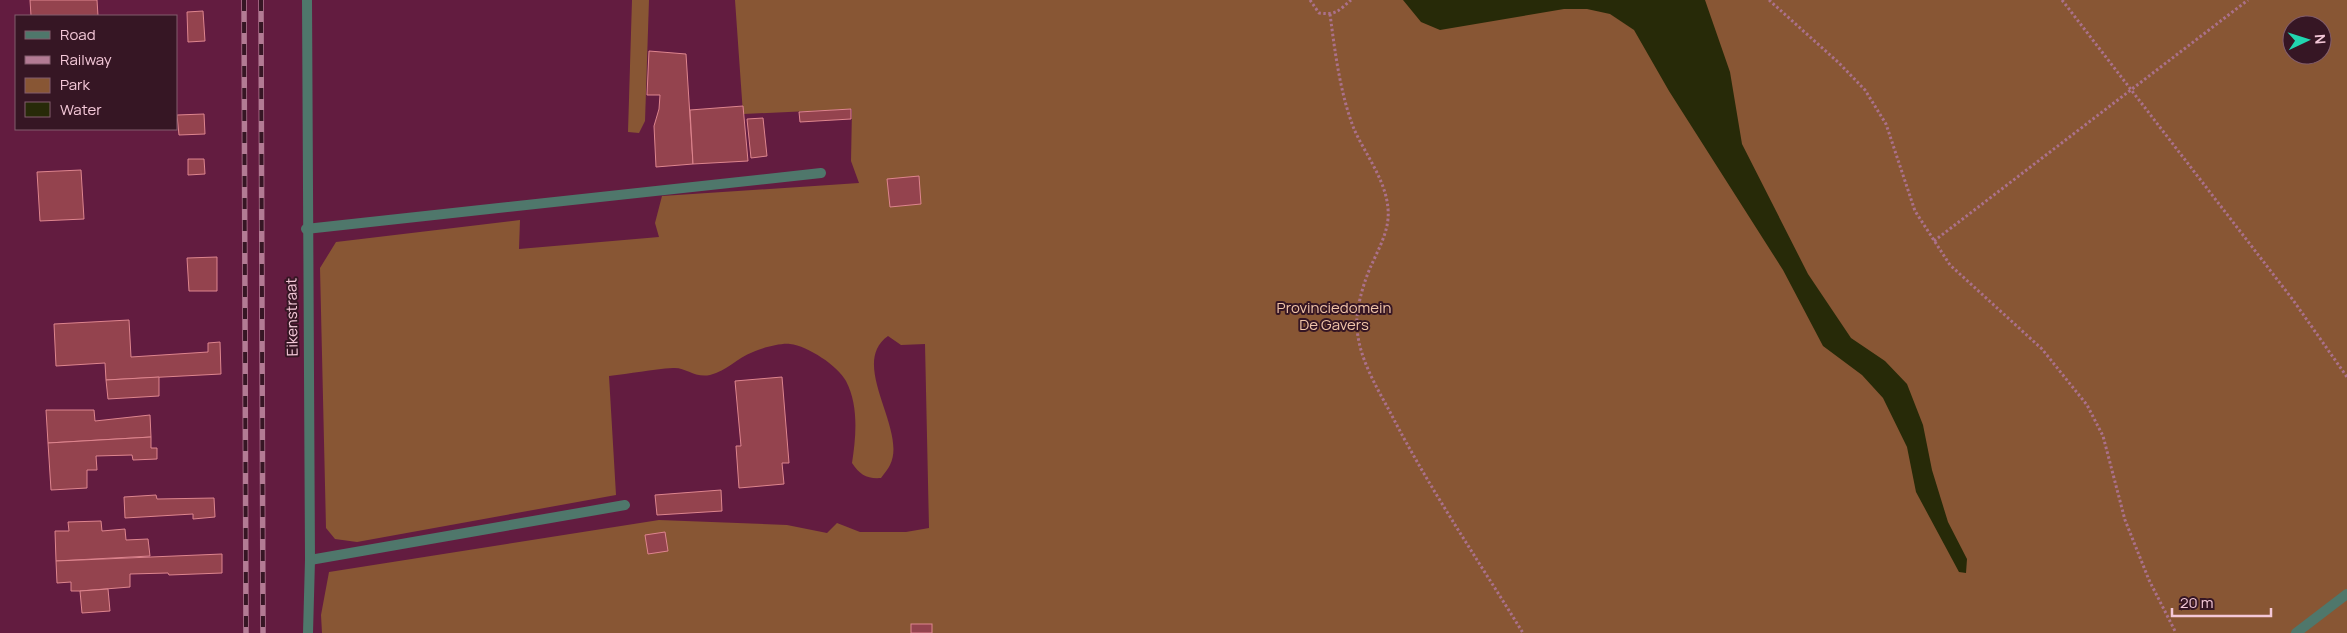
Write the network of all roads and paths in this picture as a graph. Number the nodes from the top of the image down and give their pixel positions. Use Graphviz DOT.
graph roads {
  1 [pos="307,0"];
  2 [pos="1310,0"];
  3 [pos="1351,0"];
  4 [pos="1769,0"];
  5 [pos="2062,0"];
  6 [pos="2248,0"];
  7 [pos="1330,14"];
  8 [pos="2130,89"];
  9 [pos="821,173"];
  10 [pos="306,229"];
  11 [pos="1934,241"];
  12 [pos="2347,377"];
  13 [pos="625,505"];
  14 [pos="310,560"];
  15 [pos="2347,594"];
  16 [pos="308,633"];
  17 [pos="1523,633"];
  18 [pos="2176,633"];
  19 [pos="2296,633"];
  1 -- 10 [label="street, Eikenstraat"];
  2 -- 7 [label="path"];
  3 -- 7 [label="path"];
  4 -- 11 [label="path"];
  5 -- 8 [label="path"];
  6 -- 8 [label="path"];
  7 -- 17 [label="path"];
  8 -- 11 [label="path"];
  8 -- 12 [label="path"];
  9 -- 10 [label="street"];
  10 -- 14 [label="street, Eikenstraat"];
  11 -- 18 [label="path"];
  13 -- 14 [label="street"];
  14 -- 16 [label="street, Eikenstraat"];
  15 -- 19 [label="street"];
}
